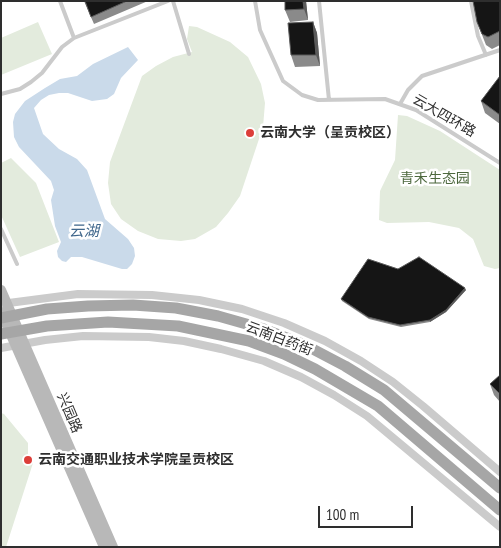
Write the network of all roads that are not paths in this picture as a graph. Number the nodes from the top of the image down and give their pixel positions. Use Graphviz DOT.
graph roads {
  1 [pos="60,1"];
  2 [pos="168,1"];
  3 [pos="173,1"];
  4 [pos="255,1"];
  5 [pos="319,1"];
  6 [pos="470,1"];
  7 [pos="74,38"];
  8 [pos="500,50"];
  9 [pos="189,54"];
  10 [pos="486,55"];
  11 [pos="1,94"];
  12 [pos="329,100"];
  13 [pos="400,104"];
  14 [pos="500,163"];
  15 [pos="1,229"];
  16 [pos="17,264"];
  17 [pos="1,290"];
  18 [pos="4,311"];
  19 [pos="10,332"];
  20 [pos="20,344"];
  21 [pos="1,348"];
  22 [pos="500,472"];
  23 [pos="500,488"];
  24 [pos="500,510"];
  25 [pos="500,528"];
  26 [pos="104,547"];
  27 [pos="113,547"];
  1 -- 7 [label="lane"];
  2 -- 7 [label="lane"];
  3 -- 9 [label="lane"];
  4 -- 12 [label="lane, 云大四环路"];
  5 -- 12 [label="lane"];
  6 -- 10 [label="lane"];
  7 -- 11 [label="lane"];
  8 -- 10 [label="lane"];
  10 -- 13 [label="lane"];
  12 -- 13 [label="lane, 云大四环路"];
  13 -- 14 [label="lane, 云大四环路"];
  15 -- 16 [label="lane"];
  17 -- 18 [label="main road, 兴园路"];
  18 -- 19 [label="main road, 兴园路"];
  18 -- 22 [label="street"];
  18 -- 23 [label="main road, 云南白药街"];
  19 -- 20 [label="main road, 兴园路"];
  19 -- 24 [label="main road, 云南白药街"];
  20 -- 21 [label="street"];
  20 -- 25 [label="street"];
  20 -- 26 [label="main road, 兴园路"];
  20 -- 27 [label="main road, 兴园路"];
}
